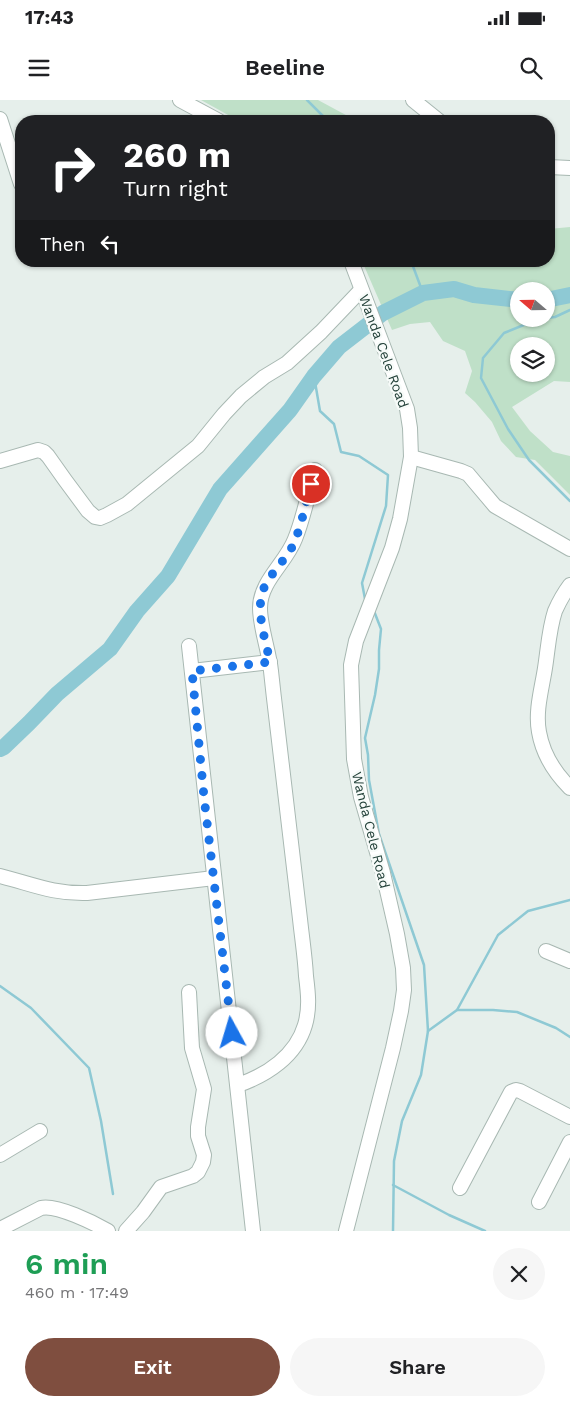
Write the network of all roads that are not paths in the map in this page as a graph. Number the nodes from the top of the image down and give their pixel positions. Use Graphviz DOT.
graph roads {
  1 [pos="180,100"];
  2 [pos="413,100"];
  3 [pos="208,115"];
  4 [pos="432,115"];
  5 [pos="0,118"];
  6 [pos="15,165"];
  7 [pos="555,167"];
  8 [pos="570,168"];
  9 [pos="353,267"];
  10 [pos="362,290"];
  11 [pos="411,457"];
  12 [pos="0,461"];
  13 [pos="314,470"];
  14 [pos="570,549"];
  15 [pos="570,584"];
  16 [pos="189,646"];
  17 [pos="270,662"];
  18 [pos="192,671"];
  19 [pos="570,788"];
  20 [pos="0,876"];
  21 [pos="214,878"];
  22 [pos="546,951"];
  23 [pos="570,961"];
  24 [pos="190,992"];
  25 [pos="238,1084"];
  26 [pos="570,1117"];
  27 [pos="40,1131"];
  28 [pos="570,1142"];
  29 [pos="0,1155"];
  30 [pos="460,1188"];
  31 [pos="540,1202"];
  32 [pos="0,1230"];
  33 [pos="108,1231"];
  34 [pos="126,1231"];
  35 [pos="253,1231"];
  36 [pos="346,1231"];
  1 -- 3 [label="street"];
  2 -- 4 [label="street"];
  5 -- 6 [label="street"];
  7 -- 8 [label="street"];
  9 -- 10 [label="street, Wanda Cele Road"];
  10 -- 11 [label="street, Wanda Cele Road"];
  10 -- 12 [label="street"];
  11 -- 14 [label="street"];
  11 -- 36 [label="street, Wanda Cele Road"];
  13 -- 17 [label="street"];
  15 -- 19 [label="street"];
  16 -- 18 [label="street"];
  17 -- 18 [label="street"];
  17 -- 25 [label="street"];
  18 -- 21 [label="street"];
  20 -- 21 [label="street"];
  21 -- 25 [label="street"];
  22 -- 23 [label="street"];
  24 -- 34 [label="street"];
  25 -- 35 [label="street"];
  26 -- 30 [label="street"];
  27 -- 29 [label="street"];
  28 -- 31 [label="street"];
  32 -- 33 [label="street"];
}
